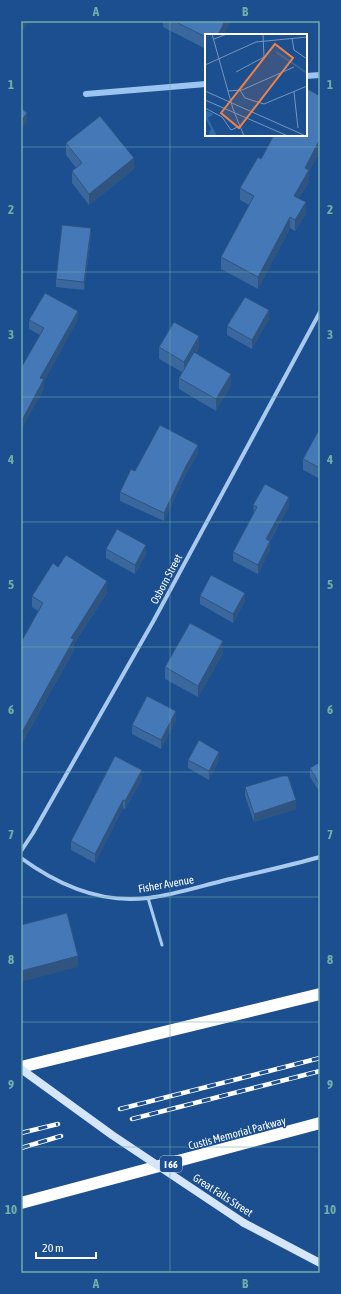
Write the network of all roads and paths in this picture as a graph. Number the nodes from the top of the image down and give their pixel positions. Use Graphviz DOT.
graph roads {
  1 [pos="320,312"];
  2 [pos="21,851"];
  3 [pos="320,857"];
  4 [pos="21,858"];
  5 [pos="148,898"];
  6 [pos="162,945"];
  7 [pos="320,994"];
  8 [pos="21,1068"];
  9 [pos="320,1124"];
  10 [pos="21,1204"];
  11 [pos="320,1263"];
  1 -- 2 [label="street, Osborn Street"];
  3 -- 5 [label="street, Fisher Avenue"];
  4 -- 5 [label="street, Fisher Avenue"];
  5 -- 6 [label="lane"];
  7 -- 8 [label="highway"];
  8 -- 11 [label="main road, Great Falls Street, bridge"];
  9 -- 10 [label="highway, Custis Memorial Parkway / I 66"];
}
